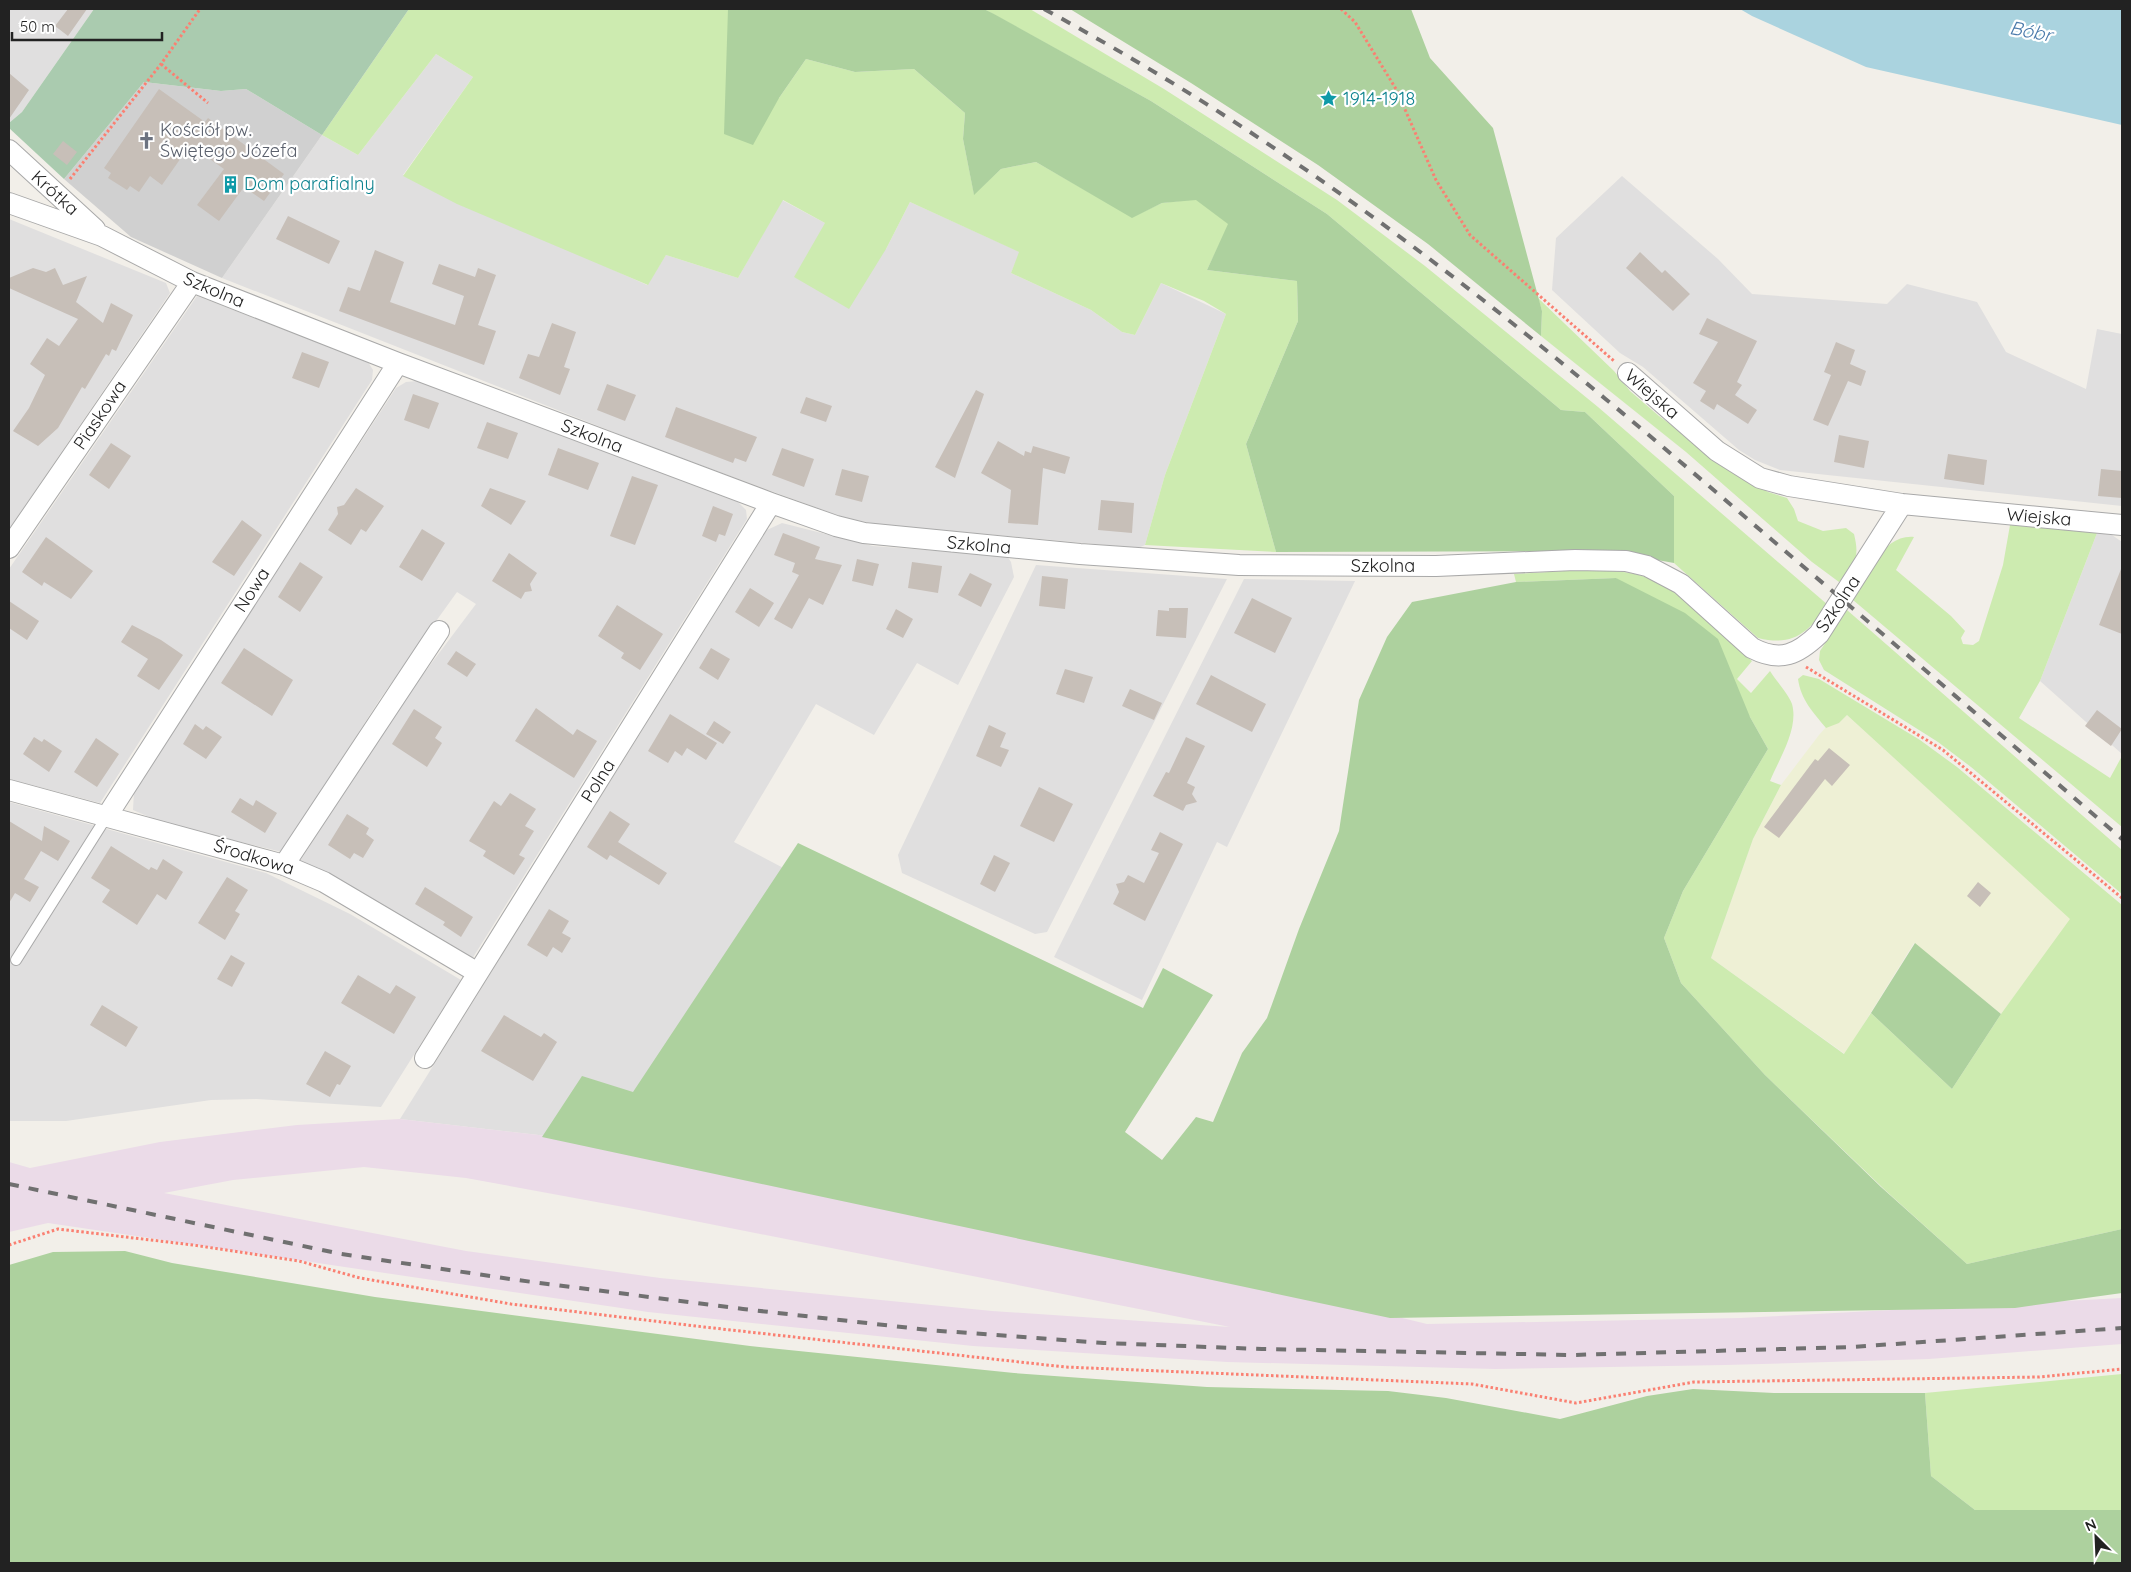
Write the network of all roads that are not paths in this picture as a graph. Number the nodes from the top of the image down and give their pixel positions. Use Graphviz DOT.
graph roads {
  1 [pos="9,150"];
  2 [pos="9,203"];
  3 [pos="102,236"];
  4 [pos="192,282"];
  5 [pos="398,363"];
  6 [pos="1628,373"];
  7 [pos="771,503"];
  8 [pos="1902,504"];
  9 [pos="2122,525"];
  10 [pos="9,548"];
  11 [pos="439,631"];
  12 [pos="9,790"];
  13 [pos="107,816"];
  14 [pos="284,865"];
  15 [pos="16,960"];
  16 [pos="478,973"];
  17 [pos="425,1058"];
  1 -- 3 [label="street, Krótka"];
  2 -- 3 [label="street, Szkolna"];
  3 -- 4 [label="street, Szkolna"];
  4 -- 5 [label="street, Szkolna"];
  4 -- 10 [label="street, Piaskowa"];
  5 -- 7 [label="street, Szkolna"];
  5 -- 13 [label="street, Nowa"];
  6 -- 8 [label="street, Wiejska"];
  7 -- 8 [label="street, Szkolna"];
  7 -- 16 [label="street, Polna"];
  8 -- 9 [label="street, Wiejska"];
  11 -- 14 [label="street"];
  12 -- 13 [label="street, Środkowa"];
  13 -- 14 [label="street, Środkowa"];
  13 -- 15 [label="lane"];
  14 -- 16 [label="street, Środkowa"];
  16 -- 17 [label="street, Polna"];
}
